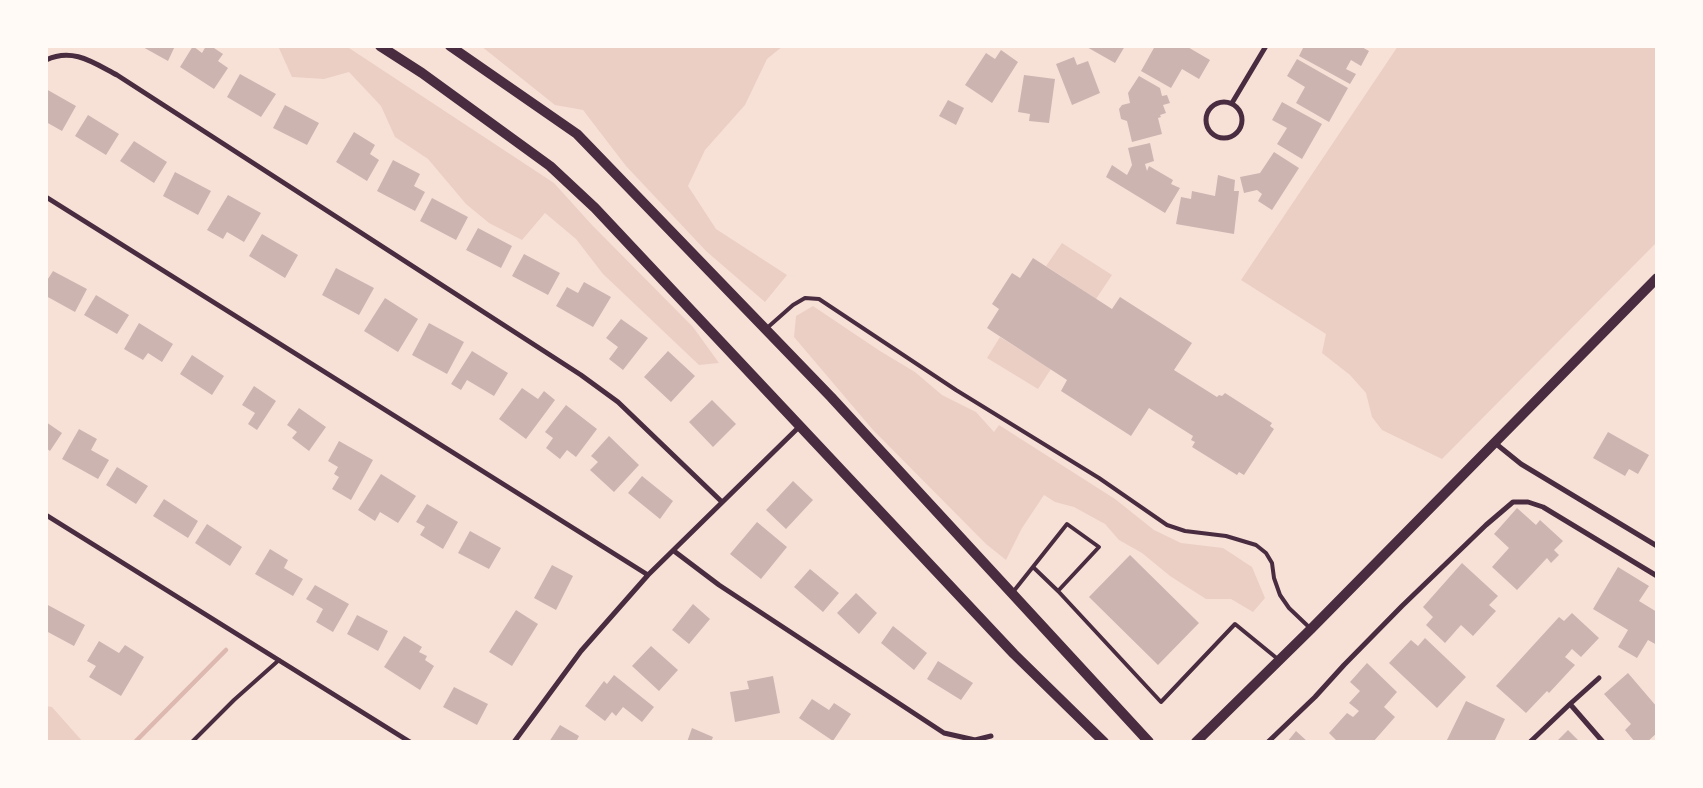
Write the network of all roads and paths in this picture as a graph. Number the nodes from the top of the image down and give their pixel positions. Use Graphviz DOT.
graph roads {
  1 [pos="380,46"];
  2 [pos="450,46"];
  3 [pos="1266,46"];
  4 [pos="46,60"];
  5 [pos="1232,103"];
  6 [pos="46,197"];
  7 [pos="1657,278"];
  8 [pos="766,329"];
  9 [pos="801,426"];
  10 [pos="1495,443"];
  11 [pos="722,502"];
  12 [pos="46,515"];
  13 [pos="1657,546"];
  14 [pos="674,551"];
  15 [pos="1033,567"];
  16 [pos="648,575"];
  17 [pos="1657,576"];
  18 [pos="1058,592"];
  19 [pos="1012,594"];
  20 [pos="1311,629"];
  21 [pos="279,660"];
  22 [pos="1278,660"];
  23 [pos="1599,678"];
  24 [pos="1570,704"];
  25 [pos="991,736"];
  26 [pos="192,742"];
  27 [pos="410,742"];
  28 [pos="514,742"];
  29 [pos="1104,742"];
  30 [pos="1149,742"];
  31 [pos="1196,742"];
  32 [pos="1268,742"];
  33 [pos="1530,742"];
  34 [pos="1603,742"];
  1 -- 9 [label="main road"];
  2 -- 8 [label="main road"];
  3 -- 5 [label="street"];
  4 -- 11 [label="street"];
  5 -- 5 [label="street"];
  6 -- 16 [label="street"];
  7 -- 10 [label="main road"];
  8 -- 19 [label="main road"];
  8 -- 20 [label="lane"];
  9 -- 11 [label="street"];
  9 -- 29 [label="main road"];
  10 -- 13 [label="street"];
  10 -- 20 [label="main road"];
  11 -- 14 [label="street"];
  12 -- 21 [label="street"];
  14 -- 16 [label="street"];
  14 -- 25 [label="street"];
  15 -- 18 [label="lane"];
  15 -- 18 [label="lane"];
  15 -- 19 [label="lane"];
  16 -- 28 [label="street"];
  17 -- 32 [label="street"];
  18 -- 22 [label="lane"];
  19 -- 30 [label="main road"];
  20 -- 22 [label="main road"];
  21 -- 26 [label="lane"];
  21 -- 27 [label="street"];
  22 -- 31 [label="main road"];
  23 -- 24 [label="street"];
  24 -- 33 [label="street"];
  24 -- 34 [label="street"];
}
